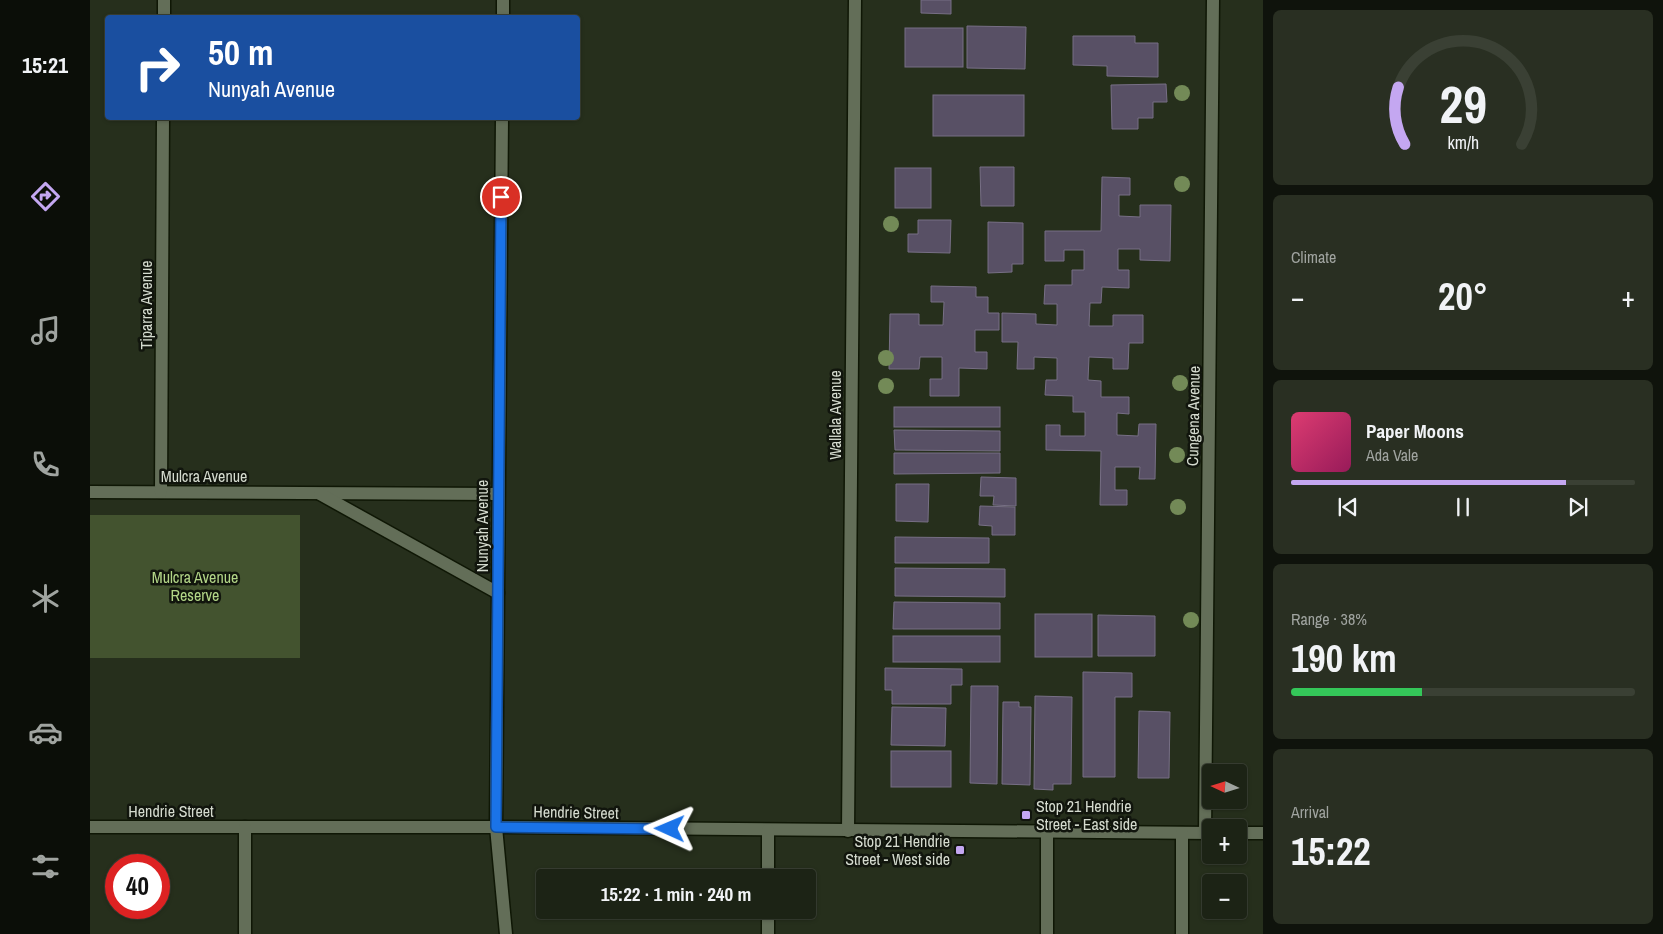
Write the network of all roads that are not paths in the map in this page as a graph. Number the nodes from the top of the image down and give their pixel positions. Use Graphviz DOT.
graph roads {
  1 [pos="164,0"];
  2 [pos="503,0"];
  3 [pos="855,0"];
  4 [pos="1213,0"];
  5 [pos="164,15"];
  6 [pos="503,15"];
  7 [pos="163,120"];
  8 [pos="502,120"];
  9 [pos="90,492"];
  10 [pos="161,492"];
  11 [pos="318,493"];
  12 [pos="498,494"];
  13 [pos="498,593"];
  14 [pos="1208,819"];
  15 [pos="90,827"];
  16 [pos="246,827"];
  17 [pos="496,827"];
  18 [pos="768,830"];
  19 [pos="848,830"];
  20 [pos="1047,833"];
  21 [pos="1182,833"];
  22 [pos="1202,833"];
  23 [pos="1247,833"];
  24 [pos="1263,833"];
  25 [pos="768,869"];
  26 [pos="768,919"];
  27 [pos="245,934"];
  28 [pos="506,934"];
  29 [pos="768,934"];
  30 [pos="1047,934"];
  31 [pos="1182,934"];
  1 -- 5 [label="street"];
  2 -- 6 [label="street"];
  3 -- 19 [label="street, Wallala Avenue"];
  4 -- 14 [label="street, Cungena Avenue"];
  7 -- 10 [label="street, Tiparra Avenue"];
  8 -- 12 [label="street, Nunyah Avenue"];
  9 -- 10 [label="street, Mulcra Avenue"];
  10 -- 11 [label="street, Mulcra Avenue"];
  11 -- 12 [label="street, Mulcra Avenue"];
  11 -- 13 [label="street, Mulcra Avenue"];
  12 -- 13 [label="street, Nunyah Avenue"];
  13 -- 17 [label="street, Nunyah Avenue"];
  15 -- 16 [label="street, Hendrie Street"];
  16 -- 17 [label="street, Hendrie Street"];
  16 -- 27 [label="street"];
  17 -- 18 [label="street, Hendrie Street"];
  17 -- 28 [label="street, Nunyah Avenue"];
  18 -- 19 [label="street, Hendrie Street"];
  18 -- 25 [label="street"];
  19 -- 20 [label="street, Hendrie Street"];
  20 -- 21 [label="street, Hendrie Street"];
  20 -- 30 [label="street"];
  21 -- 22 [label="street, Hendrie Street"];
  21 -- 31 [label="street"];
  23 -- 24 [label="street"];
  26 -- 29 [label="street"];
}
